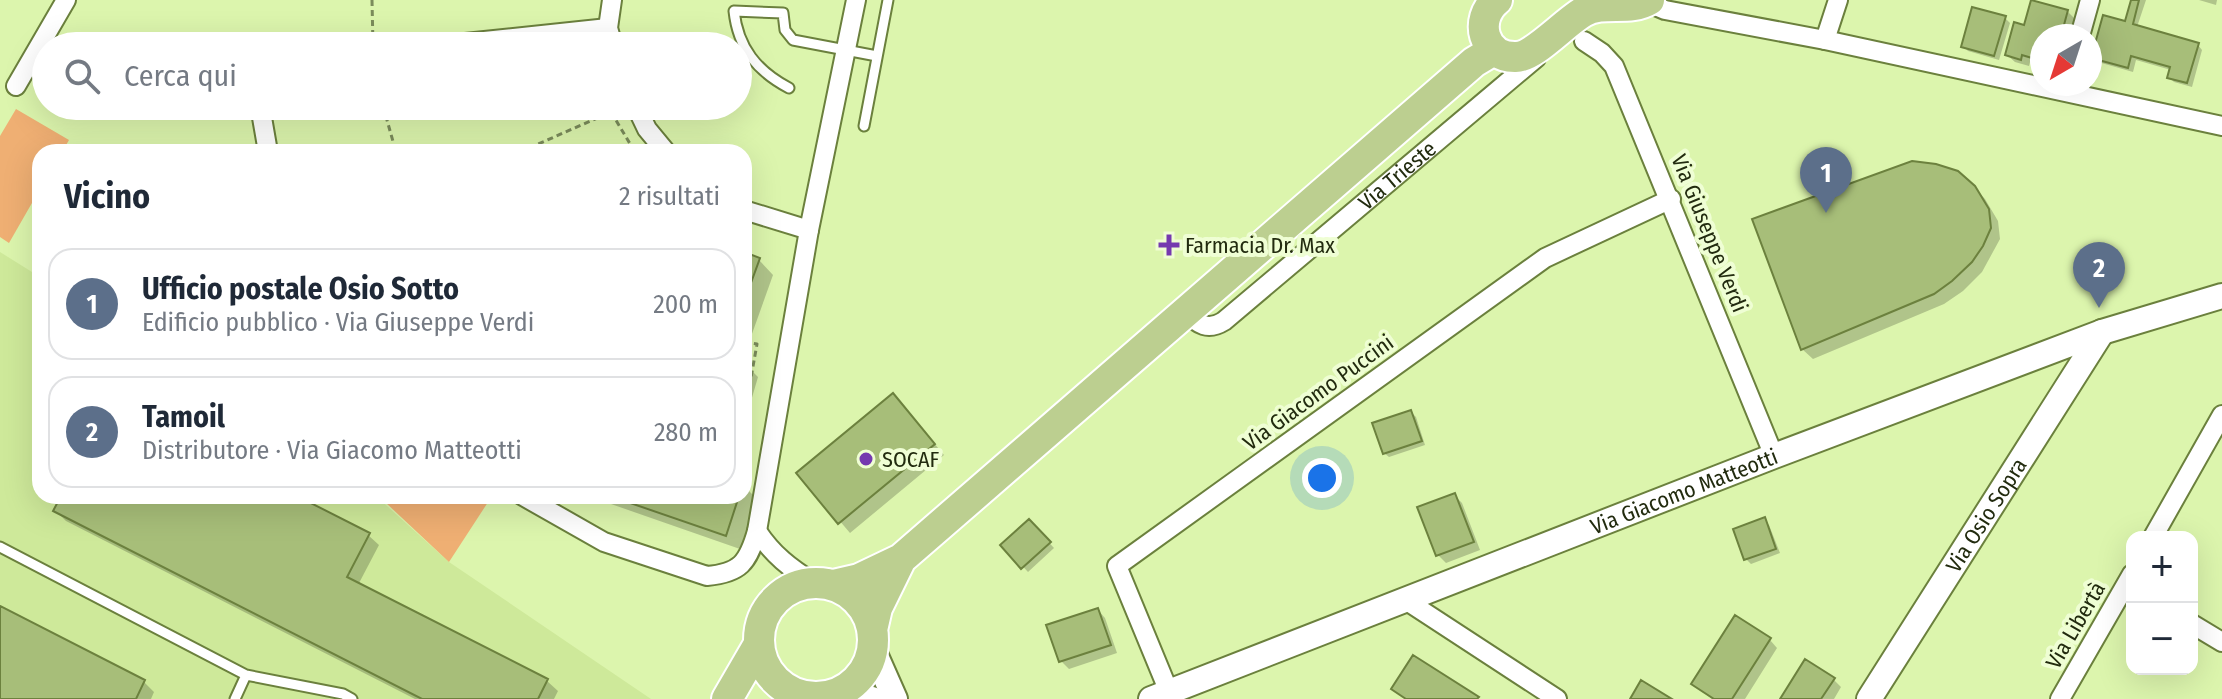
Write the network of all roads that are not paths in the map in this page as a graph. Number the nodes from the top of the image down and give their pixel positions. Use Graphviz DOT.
graph roads {
  1 [pos="66,0"];
  2 [pos="612,0"];
  3 [pos="856,0"];
  4 [pos="888,0"];
  5 [pos="1838,0"];
  6 [pos="2090,0"];
  7 [pos="1491,1"];
  8 [pos="1648,1"];
  9 [pos="2083,24"];
  10 [pos="47,32"];
  11 [pos="610,32"];
  12 [pos="737,32"];
  13 [pos="1577,39"];
  14 [pos="1825,40"];
  15 [pos="845,50"];
  16 [pos="1494,50"];
  17 [pos="877,56"];
  18 [pos="32,58"];
  19 [pos="752,60"];
  20 [pos="2030,80"];
  21 [pos="16,86"];
  22 [pos="789,88"];
  23 [pos="2101,96"];
  24 [pos="261,120"];
  25 [pos="643,120"];
  26 [pos="864,126"];
  27 [pos="2222,126"];
  28 [pos="266,144"];
  29 [pos="659,144"];
  30 [pos="1671,199"];
  31 [pos="752,212"];
  32 [pos="809,230"];
  33 [pos="2222,296"];
  34 [pos="1186,312"];
  35 [pos="2102,332"];
  36 [pos="2222,415"];
  37 [pos="1774,456"];
  38 [pos="537,504"];
  39 [pos="757,531"];
  40 [pos="2156,531"];
  41 [pos="0,547"];
  42 [pos="901,559"];
  43 [pos="823,584"];
  44 [pos="2126,590"];
  45 [pos="1407,601"];
  46 [pos="2198,628"];
  47 [pos="872,639"];
  48 [pos="2222,642"];
  49 [pos="759,644"];
  50 [pos="246,675"];
  51 [pos="790,690"];
  52 [pos="837,692"];
  53 [pos="1160,695"];
  54 [pos="235,699"];
  55 [pos="352,699"];
  56 [pos="727,699"];
  57 [pos="744,699"];
  58 [pos="872,699"];
  59 [pos="895,699"];
  60 [pos="1557,699"];
  61 [pos="1869,699"];
  62 [pos="2060,699"];
  1 -- 10 [label="street"];
  2 -- 11 [label="street"];
  3 -- 15 [label="street"];
  4 -- 17 [label="lane"];
  5 -- 14 [label="street"];
  6 -- 9 [label="street"];
  7 -- 16 [label="main road"];
  8 -- 14 [label="street"];
  8 -- 16 [label="main road"];
  12 -- 15 [label="lane"];
  13 -- 30 [label="street, Via Giuseppe Verdi"];
  13 -- 34 [label="street, Via Trieste"];
  14 -- 20 [label="street"];
  15 -- 17 [label="lane"];
  15 -- 32 [label="street"];
  16 -- 34 [label="main road, Via Trieste"];
  17 -- 26 [label="lane"];
  18 -- 21 [label="street"];
  19 -- 22 [label="lane"];
  23 -- 27 [label="street"];
  24 -- 28 [label="street"];
  25 -- 29 [label="street"];
  30 -- 37 [label="street, Via Giuseppe Verdi"];
  30 -- 53 [label="street, Via Giacomo Puccini"];
  31 -- 32 [label="street"];
  32 -- 39 [label="street"];
  33 -- 35 [label="street, Via Giacomo Matteotti"];
  34 -- 42 [label="main road, Via Trieste"];
  35 -- 37 [label="street, Via Giacomo Matteotti"];
  35 -- 61 [label="street, Via Osio Sopra"];
  36 -- 40 [label="street"];
  37 -- 45 [label="street, Via Giacomo Matteotti"];
  38 -- 39 [label="street"];
  39 -- 43 [label="street"];
  41 -- 50 [label="lane"];
  42 -- 43 [label="main road"];
  42 -- 47 [label="main road"];
  43 -- 47 [label="main road"];
  43 -- 49 [label="main road"];
  44 -- 62 [label="street, Via Libertà"];
  45 -- 53 [label="street, Via Giacomo Matteotti"];
  45 -- 60 [label="street"];
  46 -- 48 [label="street"];
  47 -- 52 [label="main road"];
  47 -- 59 [label="street"];
  49 -- 51 [label="main road"];
  49 -- 56 [label="main road"];
  50 -- 54 [label="lane"];
  50 -- 55 [label="lane"];
  51 -- 52 [label="main road"];
  51 -- 57 [label="main road"];
  52 -- 58 [label="street"];
}
